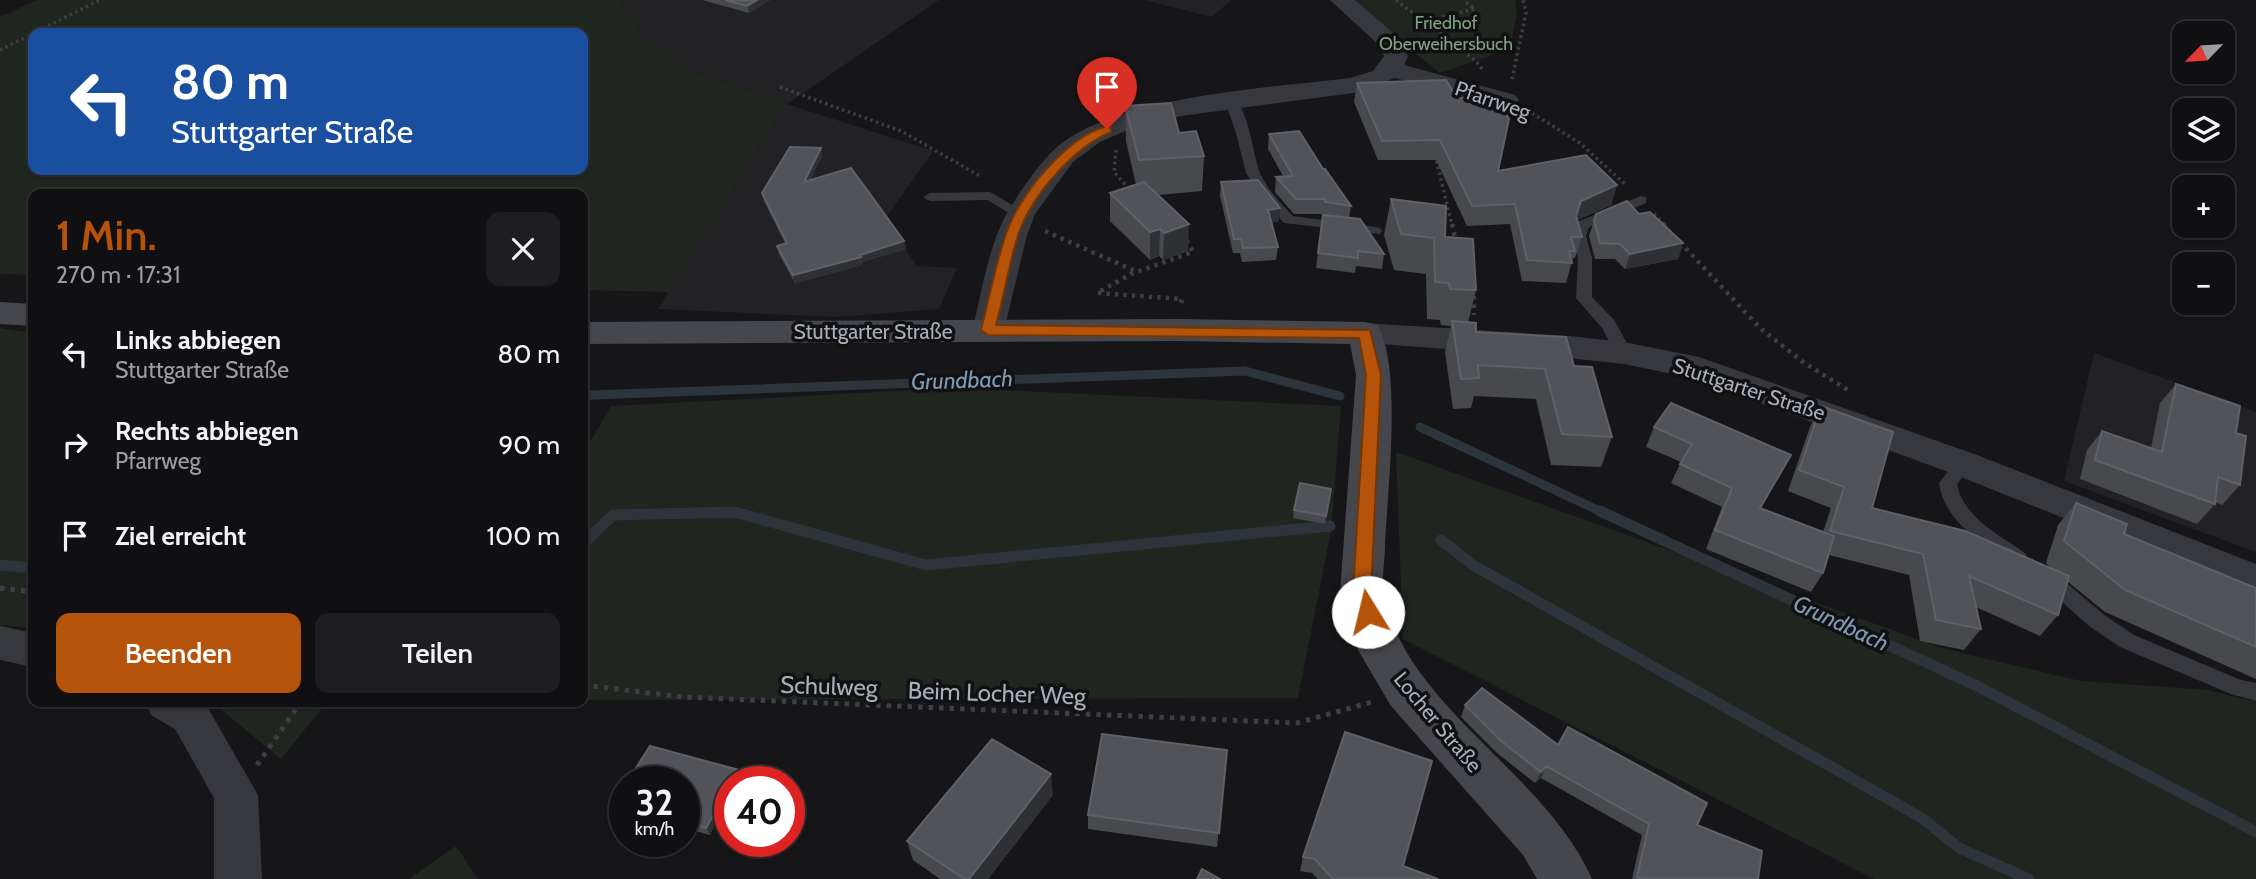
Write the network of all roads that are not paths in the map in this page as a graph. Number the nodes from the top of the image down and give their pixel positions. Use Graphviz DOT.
graph roads {
  1 [pos="1341,0"];
  2 [pos="1390,69"];
  3 [pos="1506,100"];
  4 [pos="1231,101"];
  5 [pos="930,197"];
  6 [pos="1641,200"];
  7 [pos="1024,212"];
  8 [pos="1375,231"];
  9 [pos="0,313"];
  10 [pos="28,315"];
  11 [pos="988,330"];
  12 [pos="588,332"];
  13 [pos="1365,333"];
  14 [pos="1624,354"];
  15 [pos="1964,464"];
  16 [pos="2253,582"];
  17 [pos="0,643"];
  18 [pos="28,649"];
  19 [pos="2256,692"];
  20 [pos="175,707"];
  21 [pos="238,879"];
  22 [pos="1566,879"];
  1 -- 2 [label="street"];
  2 -- 3 [label="street, Pfarrweg"];
  2 -- 4 [label="street"];
  4 -- 7 [label="street"];
  4 -- 8 [label="lane"];
  5 -- 7 [label="lane"];
  6 -- 14 [label="lane"];
  7 -- 11 [label="street"];
  9 -- 10 [label="street"];
  11 -- 12 [label="street, Stuttgarter Straße"];
  11 -- 13 [label="street, Stuttgarter Straße"];
  13 -- 14 [label="street, Stuttgarter Straße"];
  13 -- 22 [label="street, Locher Straße"];
  14 -- 15 [label="street, Stuttgarter Straße"];
  15 -- 16 [label="street, Stuttgarter Straße"];
  15 -- 19 [label="lane"];
  17 -- 18 [label="street"];
  20 -- 21 [label="street"];
}
